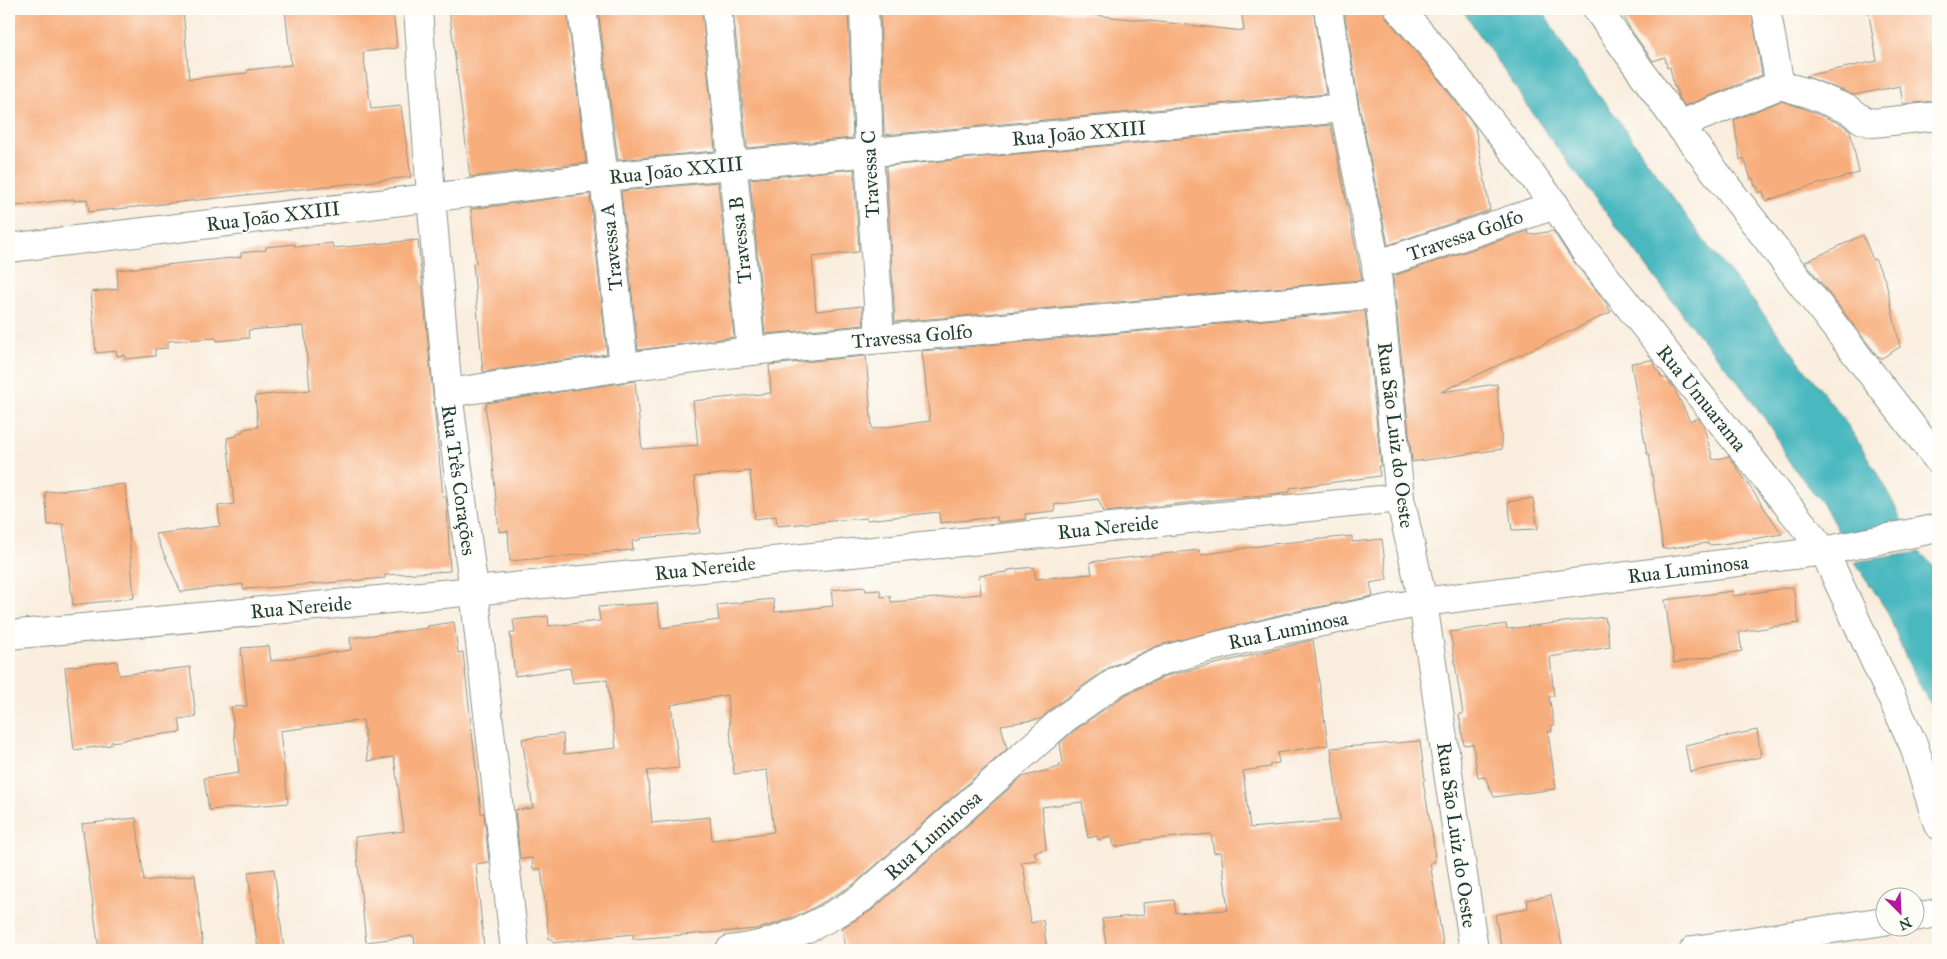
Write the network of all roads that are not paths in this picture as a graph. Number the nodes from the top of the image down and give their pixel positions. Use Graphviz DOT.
graph roads {
  1 [pos="418,9"];
  2 [pos="582,9"];
  3 [pos="717,9"];
  4 [pos="864,9"];
  5 [pos="1328,9"];
  6 [pos="1399,9"];
  7 [pos="1597,9"];
  8 [pos="1766,9"];
  9 [pos="1780,85"];
  10 [pos="1344,108"];
  11 [pos="1938,116"];
  12 [pos="1680,125"];
  13 [pos="869,152"];
  14 [pos="732,164"];
  15 [pos="604,177"];
  16 [pos="431,197"];
  17 [pos="1555,205"];
  18 [pos="9,248"];
  19 [pos="1376,265"];
  20 [pos="1378,294"];
  21 [pos="880,338"];
  22 [pos="751,351"];
  23 [pos="624,367"];
  24 [pos="448,393"];
  25 [pos="1938,460"];
  26 [pos="1400,498"];
  27 [pos="1938,528"];
  28 [pos="1824,551"];
  29 [pos="474,591"];
  30 [pos="1423,602"];
  31 [pos="9,635"];
  32 [pos="1938,825"];
  33 [pos="1938,913"];
  34 [pos="1924,915"];
  35 [pos="1874,923"];
  36 [pos="515,950"];
  37 [pos="730,950"];
  38 [pos="1474,950"];
  39 [pos="1694,950"];
  1 -- 16 [label="street, Rua Três Corações"];
  2 -- 15 [label="street, Travessa A"];
  3 -- 14 [label="street, Travessa B"];
  4 -- 13 [label="street, Travessa C"];
  5 -- 10 [label="street, Rua São Luiz do Oeste"];
  6 -- 17 [label="street, Rua Umuarama"];
  7 -- 12 [label="street"];
  8 -- 9 [label="street"];
  9 -- 11 [label="street"];
  9 -- 12 [label="street"];
  10 -- 13 [label="street, Rua João XXIII"];
  10 -- 19 [label="street, Rua São Luiz do Oeste"];
  12 -- 25 [label="street"];
  13 -- 14 [label="street, Rua João XXIII"];
  13 -- 21 [label="street, Travessa C"];
  14 -- 15 [label="street, Rua João XXIII"];
  14 -- 22 [label="street, Travessa B"];
  15 -- 16 [label="street, Rua João XXIII"];
  15 -- 23 [label="street, Travessa A"];
  16 -- 18 [label="street, Rua João XXIII"];
  16 -- 24 [label="street, Rua Três Corações"];
  17 -- 19 [label="street, Travessa Golfo"];
  17 -- 28 [label="street, Rua Umuarama"];
  19 -- 20 [label="street, Rua São Luiz do Oeste"];
  20 -- 21 [label="street, Travessa Golfo"];
  20 -- 26 [label="street, Rua São Luiz do Oeste"];
  21 -- 22 [label="street, Travessa Golfo"];
  22 -- 23 [label="street, Travessa Golfo"];
  23 -- 24 [label="street, Travessa Golfo"];
  24 -- 29 [label="street, Rua Três Corações"];
  26 -- 29 [label="street, Rua Nereide"];
  26 -- 30 [label="street, Rua São Luiz do Oeste"];
  27 -- 28 [label="street, Rua Luminosa"];
  28 -- 30 [label="street, Rua Luminosa"];
  28 -- 32 [label="street, Rua Umuarama"];
  29 -- 31 [label="street, Rua Nereide"];
  29 -- 36 [label="street, Rua Três Corações"];
  30 -- 37 [label="street, Rua Luminosa"];
  30 -- 38 [label="street, Rua São Luiz do Oeste"];
  33 -- 34 [label="street"];
  35 -- 39 [label="street"];
}
